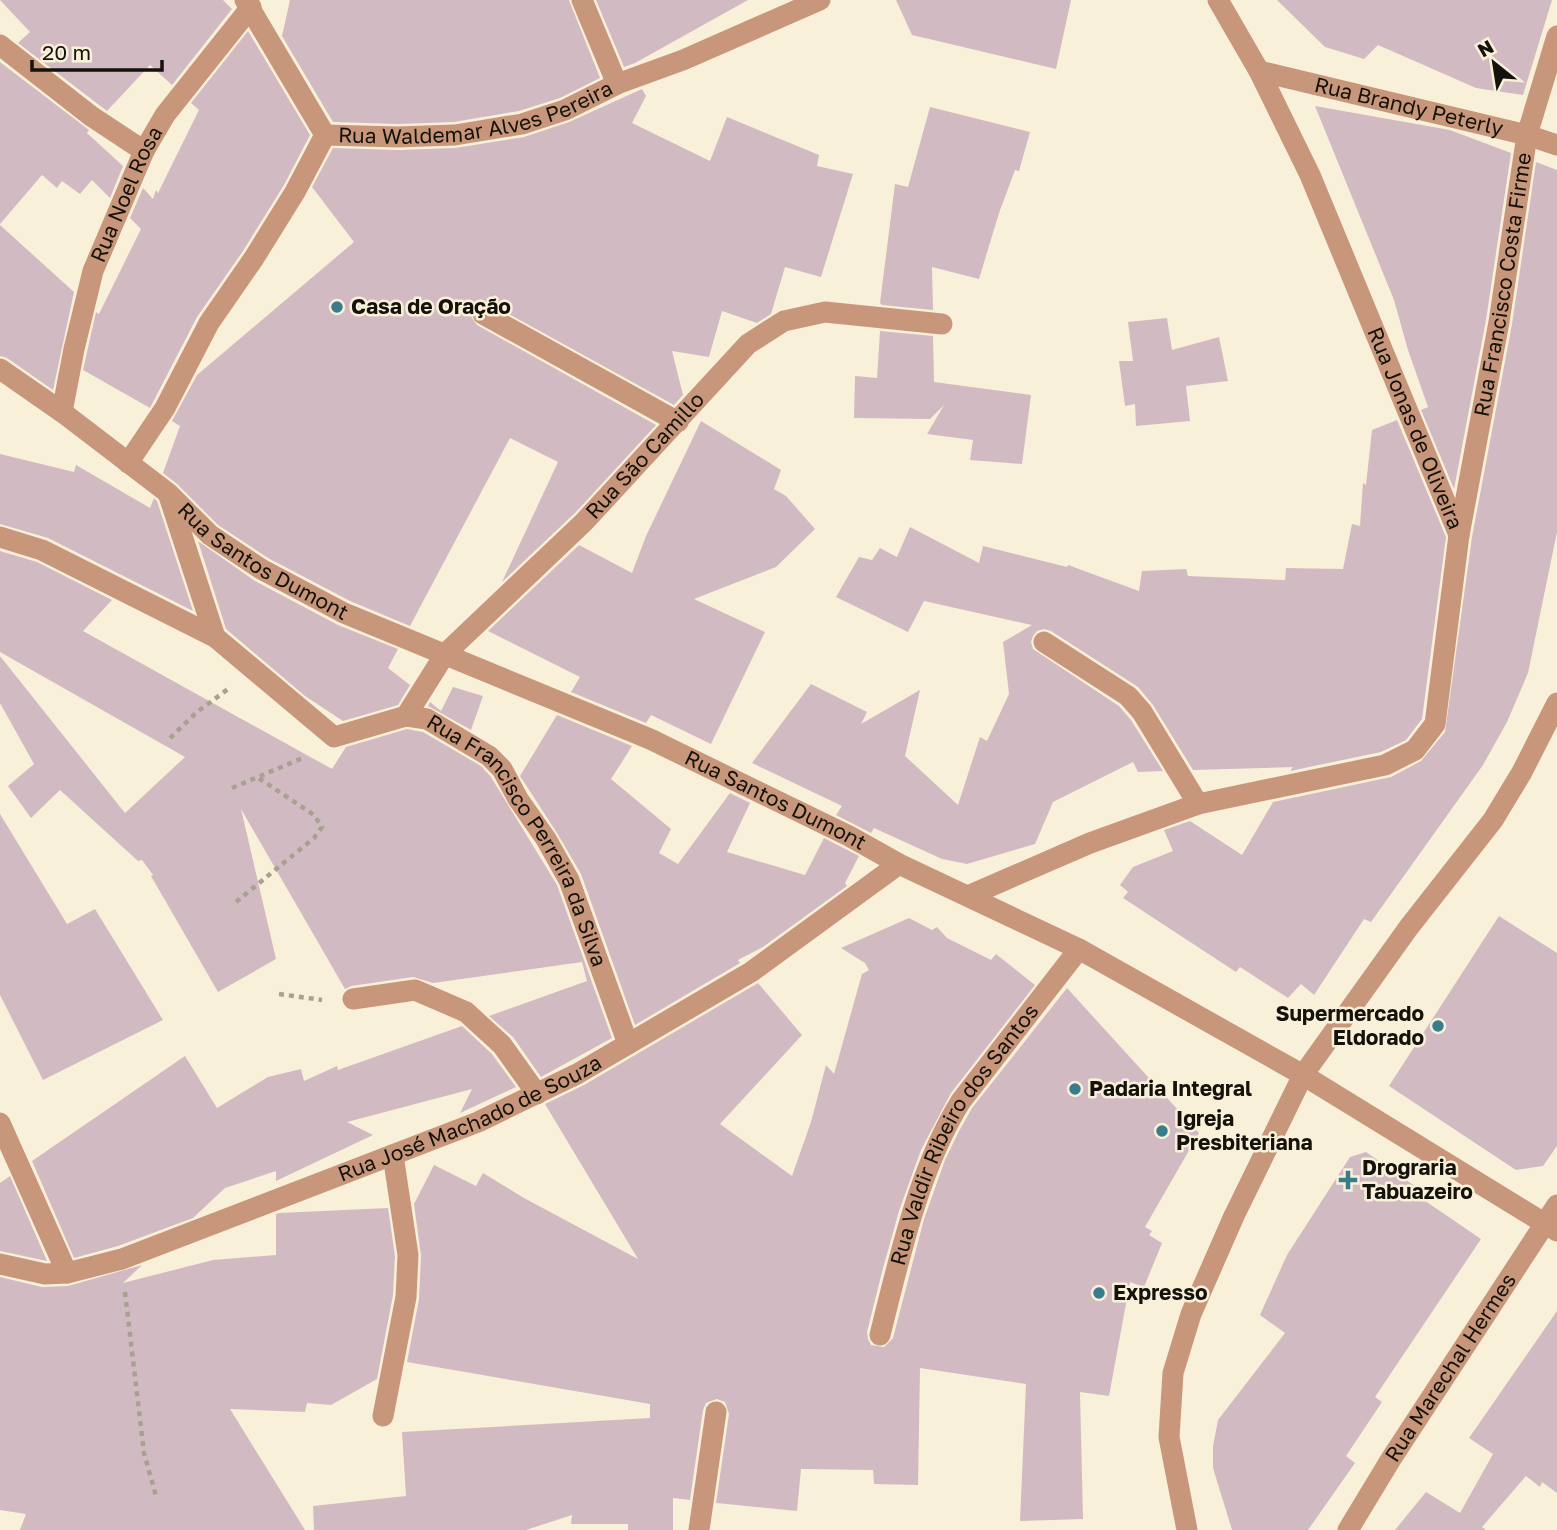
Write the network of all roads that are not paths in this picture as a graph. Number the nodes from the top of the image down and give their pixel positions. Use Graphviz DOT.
graph roads {
  1 [pos="582,0"];
  2 [pos="820,0"];
  3 [pos="1218,0"];
  4 [pos="248,4"];
  5 [pos="1557,36"];
  6 [pos="0,45"];
  7 [pos="1259,71"];
  8 [pos="617,84"];
  9 [pos="325,135"];
  10 [pos="1527,135"];
  11 [pos="1557,145"];
  12 [pos="144,150"];
  13 [pos="483,314"];
  14 [pos="943,324"];
  15 [pos="0,369"];
  16 [pos="62,412"];
  17 [pos="678,422"];
  18 [pos="128,463"];
  19 [pos="168,493"];
  20 [pos="1459,535"];
  21 [pos="0,537"];
  22 [pos="215,637"];
  23 [pos="1044,642"];
  24 [pos="445,654"];
  25 [pos="1557,703"];
  26 [pos="406,716"];
  27 [pos="1198,804"];
  28 [pos="899,863"];
  29 [pos="968,896"];
  30 [pos="1079,949"];
  31 [pos="353,999"];
  32 [pos="628,1044"];
  33 [pos="1303,1075"];
  34 [pos="537,1094"];
  35 [pos="0,1123"];
  36 [pos="393,1155"];
  37 [pos="1557,1205"];
  38 [pos="1551,1227"];
  39 [pos="0,1264"];
  40 [pos="67,1273"];
  41 [pos="880,1335"];
  42 [pos="716,1412"];
  43 [pos="383,1416"];
  44 [pos="1181,1529"];
  45 [pos="699,1530"];
  46 [pos="1348,1530"];
  1 -- 8 [label="street"];
  2 -- 8 [label="street, Rua Waldemar Alves Pereira"];
  3 -- 7 [label="street, Rua Jonas de Oliveira"];
  4 -- 9 [label="street"];
  4 -- 12 [label="street, Rua Noel Rosa"];
  5 -- 10 [label="street, Rua Francisco Costa Firme"];
  6 -- 12 [label="street"];
  7 -- 10 [label="street, Rua Brandy Peterly"];
  7 -- 20 [label="street, Rua Jonas de Oliveira"];
  8 -- 9 [label="street, Rua Waldemar Alves Pereira"];
  9 -- 18 [label="street, Rua Waldemar Alves Pereira"];
  10 -- 11 [label="street, Rua Brandy Peterly"];
  10 -- 20 [label="street, Rua Francisco Costa Firme"];
  12 -- 16 [label="street, Rua Noel Rosa"];
  13 -- 17 [label="street"];
  14 -- 17 [label="street, Rua São Camillo"];
  15 -- 16 [label="street, Rua Santos Dumont"];
  16 -- 18 [label="street, Rua Santos Dumont"];
  17 -- 24 [label="street, Rua São Camillo"];
  18 -- 19 [label="street, Rua Santos Dumont"];
  19 -- 22 [label="street"];
  19 -- 24 [label="street, Rua Santos Dumont"];
  20 -- 27 [label="street, Rua Jonas de Oliveira"];
  21 -- 22 [label="street"];
  22 -- 26 [label="street, Rua Francisco Perreira da Silva"];
  23 -- 27 [label="street"];
  24 -- 26 [label="street, Rua São Camillo"];
  24 -- 28 [label="street, Rua Santos Dumont"];
  25 -- 33 [label="street"];
  26 -- 32 [label="street, Rua Francisco Perreira da Silva"];
  27 -- 29 [label="street, Rua Jonas de Oliveira"];
  28 -- 29 [label="street, Rua Santos Dumont"];
  28 -- 32 [label="street, Rua José Machado de Souza"];
  29 -- 30 [label="street, Rua Santos Dumont"];
  30 -- 33 [label="street, Rua Santos Dumont"];
  30 -- 41 [label="street, Rua Valdir Ribeiro dos Santos"];
  31 -- 34 [label="street"];
  32 -- 34 [label="street, Rua José Machado de Souza"];
  33 -- 38 [label="street, Rua Santos Dumont"];
  33 -- 44 [label="street"];
  34 -- 36 [label="street, Rua José Machado de Souza"];
  35 -- 40 [label="street"];
  36 -- 40 [label="street, Rua José Machado de Souza"];
  36 -- 43 [label="street"];
  37 -- 38 [label="street, Rua Marechal Hermes"];
  38 -- 46 [label="street, Rua Marechal Hermes"];
  39 -- 40 [label="street, Rua José Machado de Souza"];
  42 -- 45 [label="street"];
}
